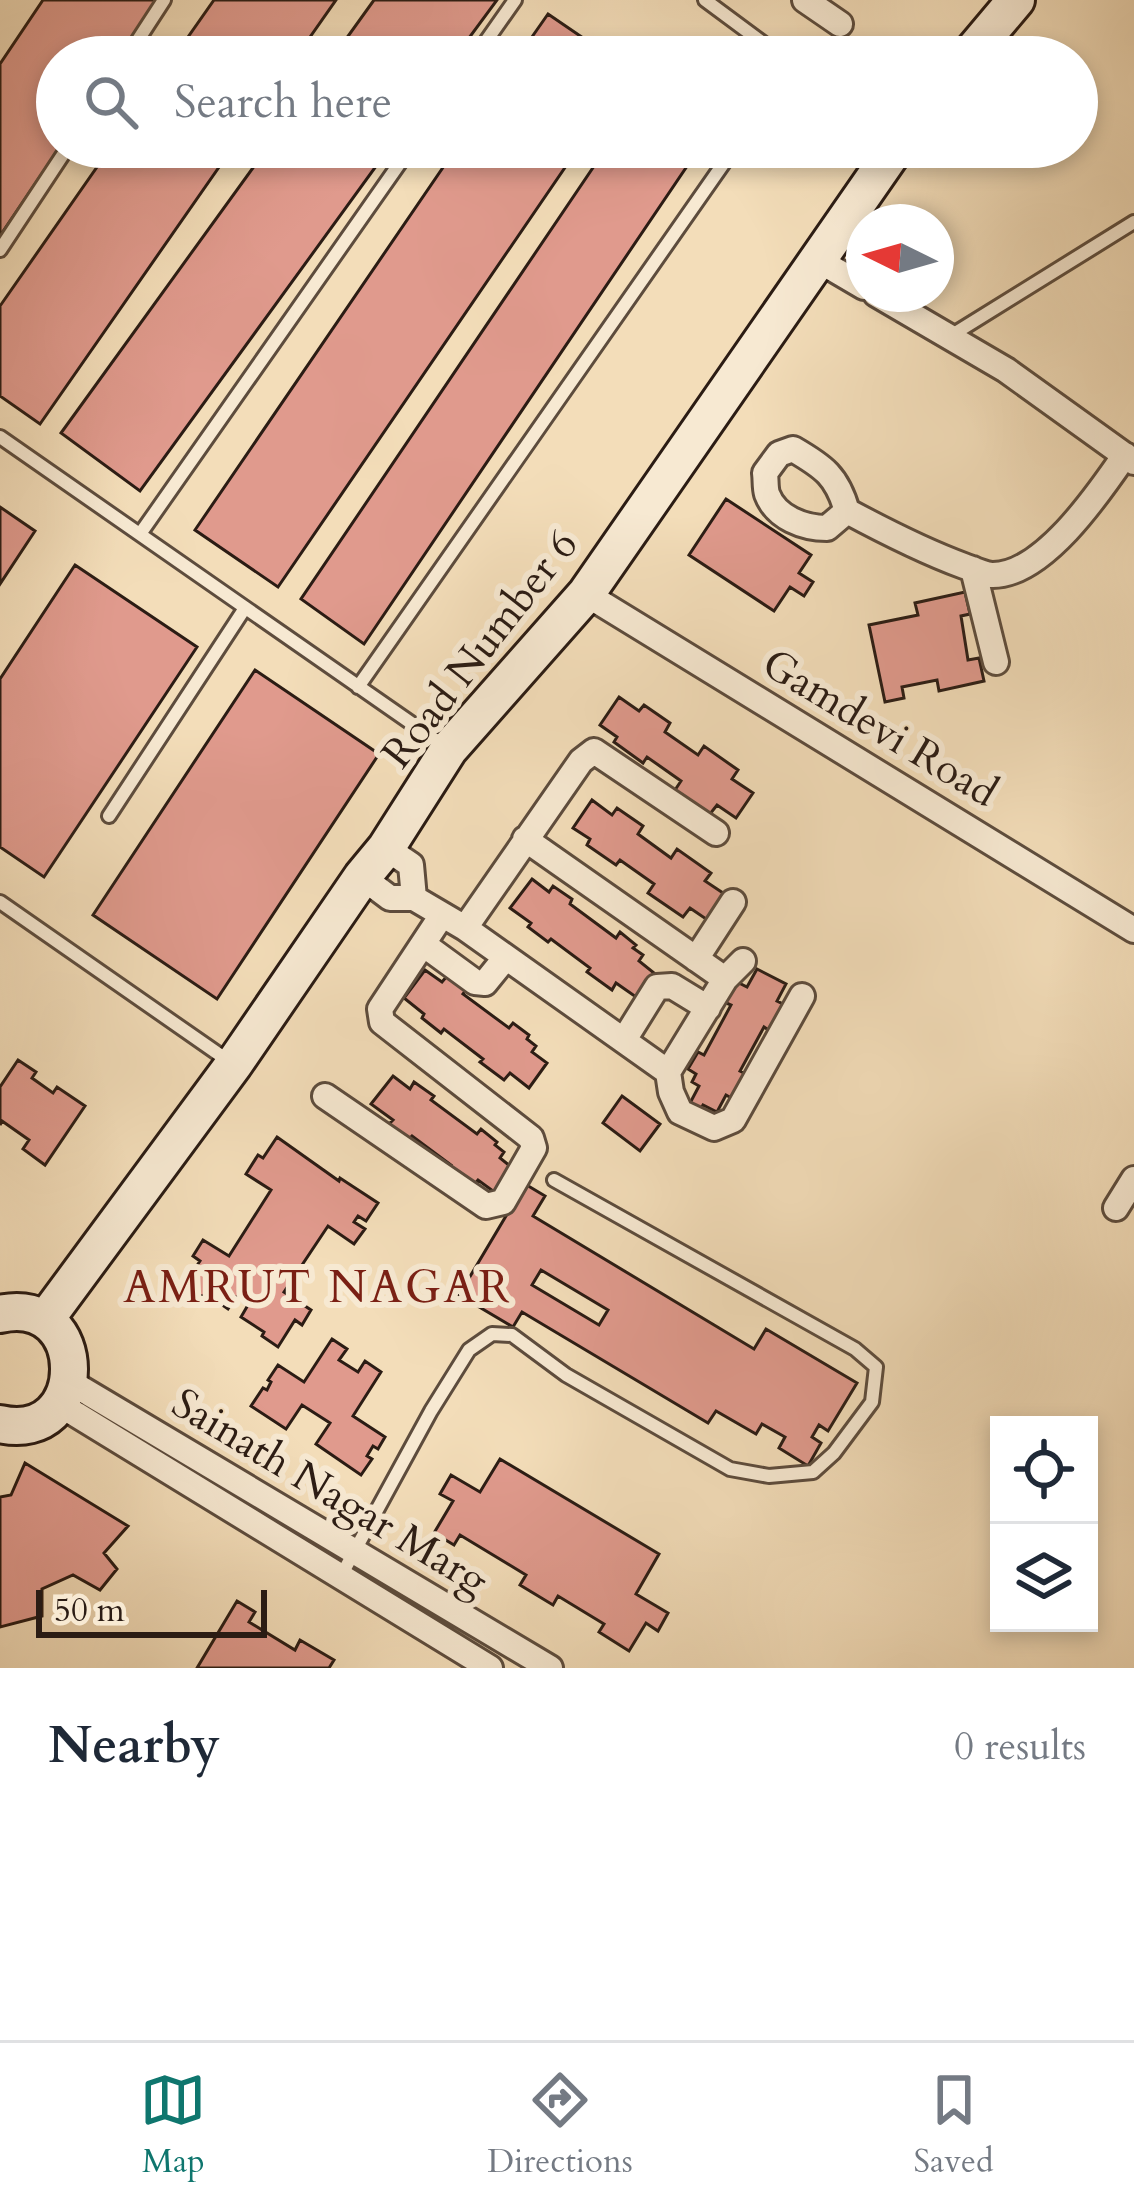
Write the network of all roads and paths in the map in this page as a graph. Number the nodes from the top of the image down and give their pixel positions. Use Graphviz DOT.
graph roads {
  1 [pos="164,0"];
  2 [pos="515,0"];
  3 [pos="705,0"];
  4 [pos="805,0"];
  5 [pos="1016,0"];
  6 [pos="840,24"];
  7 [pos="141,36"];
  8 [pos="490,36"];
  9 [pos="754,36"];
  10 [pos="986,36"];
  11 [pos="54,168"];
  12 [pos="397,168"];
  13 [pos="721,168"];
  14 [pos="882,168"];
  15 [pos="1134,222"];
  16 [pos="0,250"];
  17 [pos="818,260"];
  18 [pos="846,276"];
  19 [pos="908,312"];
  20 [pos="950,337"];
  21 [pos="0,436"];
  22 [pos="1129,458"];
  23 [pos="847,511"];
  24 [pos="140,534"];
  25 [pos="973,569"];
  26 [pos="586,594"];
  27 [pos="245,608"];
  28 [pos="996,662"];
  29 [pos="358,687"];
  30 [pos="449,749"];
  31 [pos="109,816"];
  32 [pos="716,833"];
  33 [pos="525,839"];
  34 [pos="386,848"];
  35 [pos="362,877"];
  36 [pos="413,898"];
  37 [pos="0,902"];
  38 [pos="733,902"];
  39 [pos="454,922"];
  40 [pos="1134,930"];
  41 [pos="423,944"];
  42 [pos="506,957"];
  43 [pos="696,959"];
  44 [pos="802,996"];
  45 [pos="708,1008"];
  46 [pos="624,1040"];
  47 [pos="234,1064"];
  48 [pos="668,1072"];
  49 [pos="325,1096"];
  50 [pos="1134,1179"];
  51 [pos="554,1180"];
  52 [pos="1116,1208"];
  53 [pos="0,1314"];
  54 [pos="44,1320"];
  55 [pos="65,1393"];
  56 [pos="0,1424"];
  57 [pos="348,1565"];
  58 [pos="490,1668"];
  59 [pos="550,1668"];
  1 -- 7 [label="lane"];
  2 -- 8 [label="lane"];
  3 -- 9 [label="lane"];
  4 -- 6 [label="street"];
  5 -- 10 [label="street"];
  11 -- 16 [label="lane"];
  12 -- 24 [label="lane"];
  13 -- 29 [label="lane"];
  14 -- 17 [label="street, Road Number 6"];
  15 -- 20 [label="lane"];
  17 -- 18 [label="street"];
  17 -- 26 [label="street, Road Number 6"];
  19 -- 20 [label="street"];
  20 -- 22 [label="street"];
  21 -- 24 [label="lane"];
  22 -- 25 [label="street"];
  23 -- 25 [label="street"];
  24 -- 27 [label="lane"];
  25 -- 28 [label="street"];
  26 -- 30 [label="street, Road Number 6"];
  26 -- 40 [label="street, Gamdevi Road"];
  27 -- 29 [label="lane"];
  27 -- 31 [label="lane"];
  29 -- 30 [label="lane"];
  30 -- 34 [label="street, Road Number 6"];
  32 -- 33 [label="street"];
  33 -- 39 [label="street"];
  33 -- 43 [label="street"];
  34 -- 35 [label="street, Road Number 6"];
  34 -- 36 [label="street"];
  35 -- 36 [label="street"];
  35 -- 47 [label="street, Road Number 6"];
  36 -- 39 [label="street"];
  37 -- 47 [label="lane"];
  38 -- 43 [label="street"];
  39 -- 41 [label="street"];
  39 -- 42 [label="street"];
  41 -- 42 [label="street"];
  41 -- 49 [label="street"];
  42 -- 46 [label="street"];
  43 -- 45 [label="street"];
  44 -- 48 [label="street"];
  45 -- 46 [label="street"];
  45 -- 48 [label="street"];
  46 -- 48 [label="street"];
  47 -- 54 [label="street, Road Number 6"];
  50 -- 52 [label="street"];
  51 -- 57 [label="lane"];
  53 -- 54 [label="street"];
  54 -- 55 [label="street"];
  55 -- 56 [label="street"];
  55 -- 57 [label="street, Sainath Nagar Marg"];
  57 -- 58 [label="street"];
  57 -- 59 [label="street, Sainath Nagar Marg"];
}
